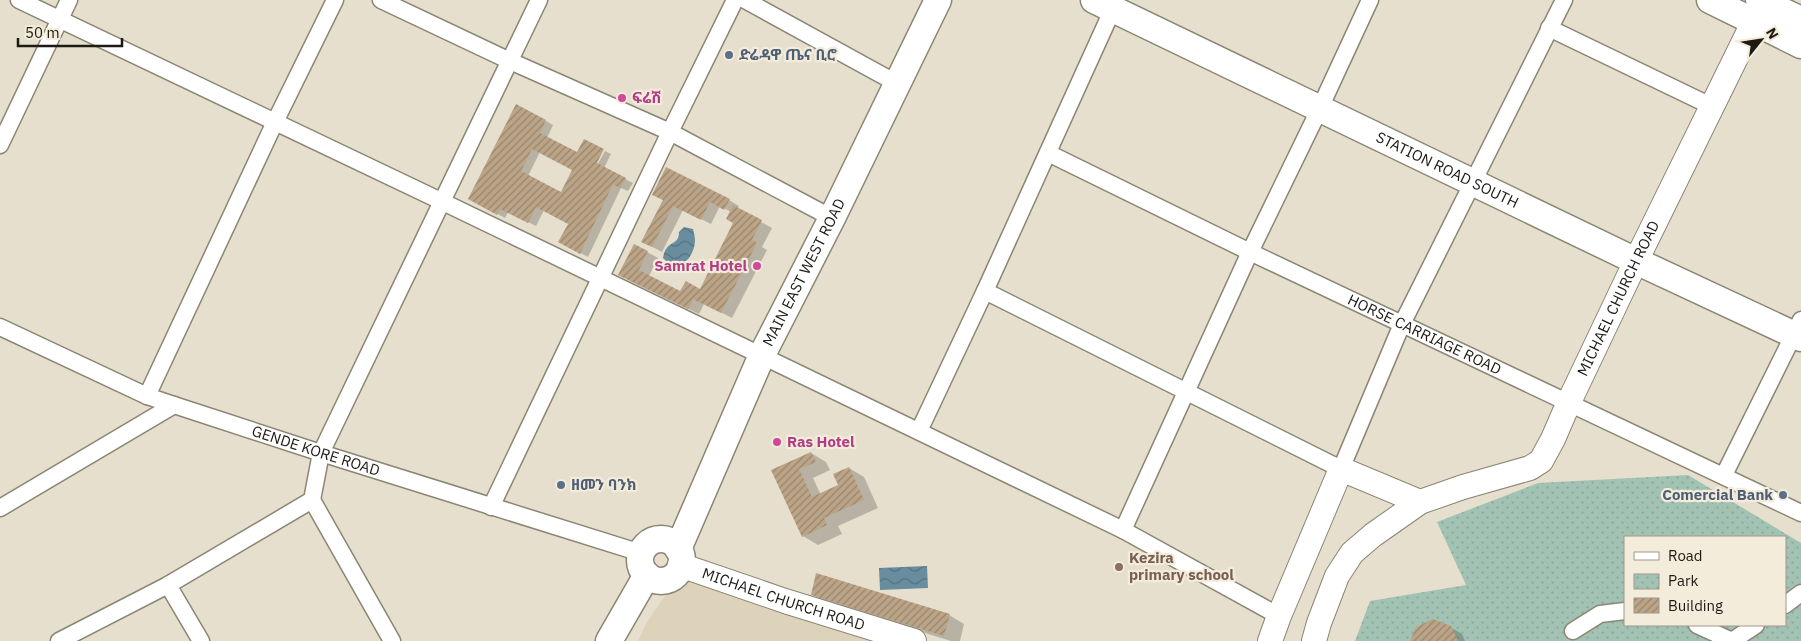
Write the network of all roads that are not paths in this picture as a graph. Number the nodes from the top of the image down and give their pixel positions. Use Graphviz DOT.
graph roads {
  1 [pos="19,0"];
  2 [pos="69,0"];
  3 [pos="335,0"];
  4 [pos="382,0"];
  5 [pos="539,0"];
  6 [pos="735,0"];
  7 [pos="745,0"];
  8 [pos="927,0"];
  9 [pos="938,0"];
  10 [pos="1370,0"];
  11 [pos="1564,0"];
  12 [pos="1710,0"];
  13 [pos="1108,3"];
  14 [pos="1757,11"];
  15 [pos="60,20"];
  16 [pos="1801,20"];
  17 [pos="1549,28"];
  18 [pos="1801,45"];
  19 [pos="510,61"];
  20 [pos="889,79"];
  21 [pos="1711,106"];
  22 [pos="1320,108"];
  23 [pos="274,122"];
  24 [pos="670,132"];
  25 [pos="1,141"];
  26 [pos="1048,153"];
  27 [pos="1474,182"];
  28 [pos="443,202"];
  29 [pos="827,215"];
  30 [pos="1250,252"];
  31 [pos="1636,262"];
  32 [pos="600,278"];
  33 [pos="985,291"];
  34 [pos="1402,324"];
  35 [pos="0,327"];
  36 [pos="1798,331"];
  37 [pos="757,353"];
  38 [pos="1186,393"];
  39 [pos="147,396"];
  40 [pos="1569,402"];
  41 [pos="174,405"];
  42 [pos="919,432"];
  43 [pos="321,454"];
  44 [pos="1341,469"];
  45 [pos="1724,475"];
  46 [pos="312,500"];
  47 [pos="1420,502"];
  48 [pos="491,507"];
  49 [pos="0,508"];
  50 [pos="1801,512"];
  51 [pos="1123,530"];
  52 [pos="662,560"];
  53 [pos="168,585"];
  54 [pos="1801,593"];
  55 [pos="1786,604"];
  56 [pos="1624,611"];
  57 [pos="1279,616"];
  58 [pos="1699,626"];
  59 [pos="1754,626"];
  60 [pos="1573,631"];
  61 [pos="617,640"];
  62 [pos="59,641"];
  63 [pos="201,641"];
  64 [pos="392,641"];
  65 [pos="914,641"];
  66 [pos="1270,641"];
  67 [pos="1314,641"];
  68 [pos="1732,641"];
  1 -- 15 [label="street"];
  2 -- 15 [label="street"];
  3 -- 23 [label="street"];
  4 -- 19 [label="street"];
  5 -- 19 [label="street"];
  6 -- 24 [label="street"];
  7 -- 20 [label="street"];
  8 -- 20 [label="main road, MAIN EAST WEST ROAD"];
  9 -- 29 [label="main road, MAIN EAST WEST ROAD"];
  10 -- 22 [label="street"];
  11 -- 17 [label="street"];
  12 -- 14 [label="main road"];
  13 -- 22 [label="main road, STATION ROAD SOUTH"];
  13 -- 26 [label="street"];
  14 -- 16 [label="main road"];
  14 -- 18 [label="main road"];
  14 -- 21 [label="main road, MICHAEL CHURCH ROAD"];
  15 -- 23 [label="street"];
  15 -- 25 [label="street"];
  17 -- 21 [label="street"];
  17 -- 27 [label="street"];
  19 -- 24 [label="street"];
  19 -- 28 [label="street"];
  20 -- 29 [label="main road, MAIN EAST WEST ROAD"];
  21 -- 31 [label="main road, MICHAEL CHURCH ROAD"];
  22 -- 27 [label="main road, STATION ROAD SOUTH"];
  22 -- 30 [label="street"];
  23 -- 28 [label="street"];
  23 -- 39 [label="street"];
  24 -- 29 [label="street"];
  24 -- 32 [label="street"];
  26 -- 30 [label="street, HORSE CARRIAGE ROAD"];
  26 -- 33 [label="street"];
  27 -- 31 [label="main road, STATION ROAD SOUTH"];
  27 -- 34 [label="street"];
  28 -- 32 [label="street"];
  28 -- 43 [label="street"];
  29 -- 37 [label="main road, MAIN EAST WEST ROAD"];
  30 -- 34 [label="street, HORSE CARRIAGE ROAD"];
  30 -- 38 [label="street"];
  31 -- 36 [label="main road, STATION ROAD SOUTH"];
  31 -- 40 [label="main road, MICHAEL CHURCH ROAD"];
  32 -- 37 [label="street"];
  32 -- 48 [label="street"];
  33 -- 38 [label="street"];
  33 -- 42 [label="street"];
  34 -- 40 [label="street, HORSE CARRIAGE ROAD"];
  34 -- 44 [label="street"];
  35 -- 39 [label="street, GENDE KORE ROAD"];
  36 -- 45 [label="street"];
  37 -- 42 [label="street"];
  37 -- 52 [label="main road, MAIN EAST WEST ROAD"];
  38 -- 44 [label="street"];
  38 -- 51 [label="street"];
  39 -- 41 [label="street, GENDE KORE ROAD"];
  40 -- 45 [label="street, HORSE CARRIAGE ROAD"];
  40 -- 47 [label="main road, MICHAEL CHURCH ROAD"];
  41 -- 43 [label="street, GENDE KORE ROAD"];
  41 -- 49 [label="street"];
  42 -- 51 [label="street"];
  43 -- 46 [label="street"];
  43 -- 48 [label="street, GENDE KORE ROAD"];
  44 -- 47 [label="main road"];
  44 -- 57 [label="main road"];
  45 -- 50 [label="street, HORSE CARRIAGE ROAD"];
  46 -- 53 [label="street"];
  46 -- 64 [label="street"];
  47 -- 67 [label="main road, MICHAEL CHURCH ROAD"];
  48 -- 52 [label="street, GENDE KORE ROAD"];
  51 -- 57 [label="street"];
  52 -- 61 [label="main road, MAIN EAST WEST ROAD"];
  52 -- 65 [label="main road, MICHAEL CHURCH ROAD"];
  53 -- 62 [label="street"];
  53 -- 63 [label="street"];
  54 -- 55 [label="street"];
  56 -- 60 [label="street"];
  57 -- 66 [label="main road"];
  58 -- 68 [label="street"];
  59 -- 68 [label="street"];
}
